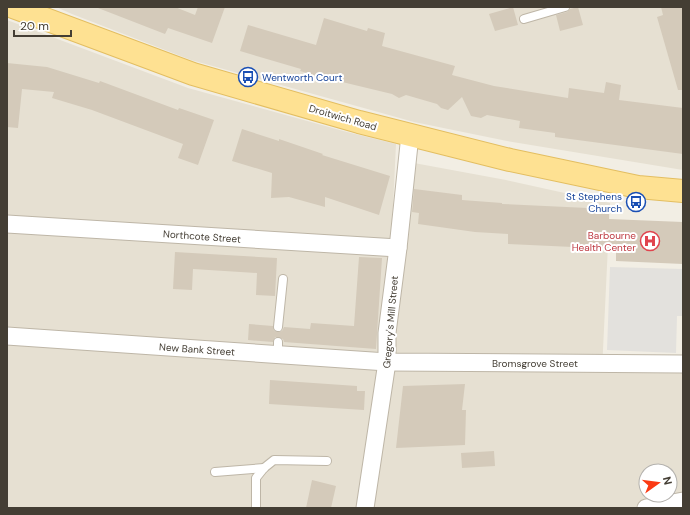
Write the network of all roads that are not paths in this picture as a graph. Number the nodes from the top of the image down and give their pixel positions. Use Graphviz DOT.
graph roads {
  1 [pos="13,7"];
  2 [pos="565,7"];
  3 [pos="524,19"];
  4 [pos="410,135"];
  5 [pos="683,191"];
  6 [pos="7,224"];
  7 [pos="398,248"];
  8 [pos="283,279"];
  9 [pos="278,327"];
  10 [pos="7,336"];
  11 [pos="387,362"];
  12 [pos="683,364"];
  13 [pos="327,461"];
  14 [pos="264,468"];
  15 [pos="215,472"];
  16 [pos="683,501"];
  17 [pos="256,508"];
  18 [pos="365,508"];
  19 [pos="646,508"];
  1 -- 4 [label="main road, Droitwich Road"];
  2 -- 3 [label="lane"];
  4 -- 5 [label="main road, Droitwich Road"];
  4 -- 7 [label="street, Gregory's Mill Street"];
  6 -- 7 [label="street, Northcote Street"];
  7 -- 11 [label="street, Gregory's Mill Street"];
  8 -- 9 [label="lane"];
  10 -- 11 [label="street, New Bank Street"];
  11 -- 12 [label="street, Bromsgrove Street"];
  11 -- 18 [label="street, Gregory's Mill Street"];
  13 -- 14 [label="lane"];
  14 -- 15 [label="lane"];
  14 -- 17 [label="lane"];
  16 -- 19 [label="street"];
}
